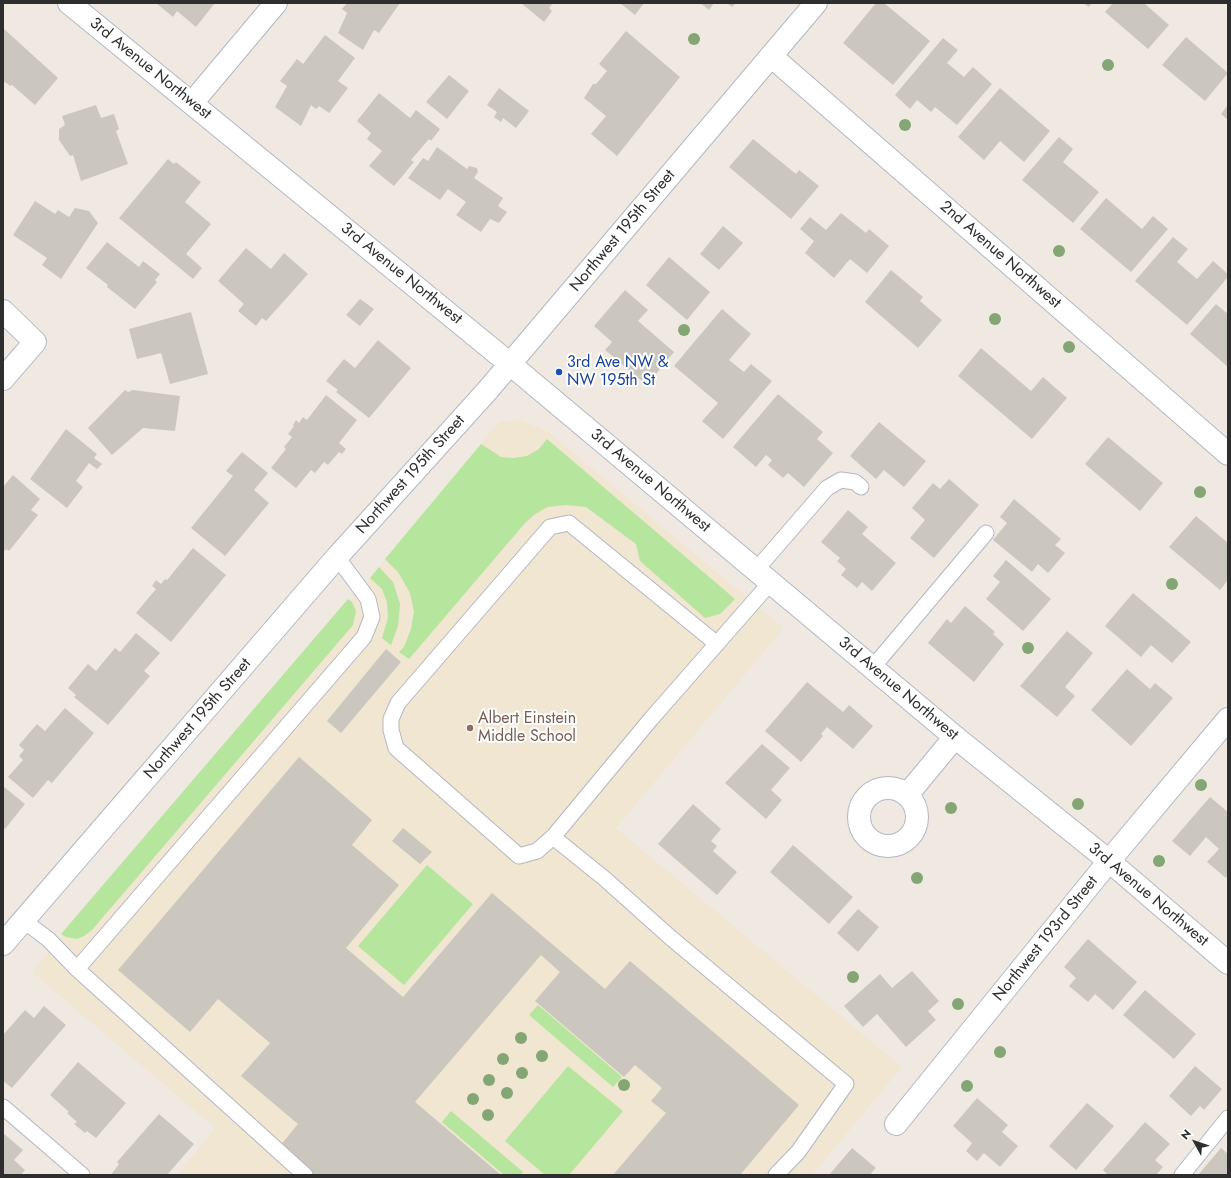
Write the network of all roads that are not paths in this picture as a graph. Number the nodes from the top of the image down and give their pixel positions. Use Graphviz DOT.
graph roads {
  1 [pos="69,3"];
  2 [pos="276,3"];
  3 [pos="816,3"];
  4 [pos="771,56"];
  5 [pos="192,103"];
  6 [pos="3,311"];
  7 [pos="510,364"];
  8 [pos="3,379"];
  9 [pos="1228,454"];
  10 [pos="861,487"];
  11 [pos="986,533"];
  12 [pos="337,557"];
  13 [pos="763,576"];
  14 [pos="717,644"];
  15 [pos="873,667"];
  16 [pos="1228,719"];
  17 [pos="955,736"];
  18 [pos="906,795"];
  19 [pos="553,837"];
  20 [pos="1109,861"];
  21 [pos="24,920"];
  22 [pos="3,944"];
  23 [pos="1228,963"];
  24 [pos="77,970"];
  25 [pos="3,1107"];
  26 [pos="1228,1118"];
  27 [pos="896,1124"];
  28 [pos="82,1175"];
  29 [pos="305,1175"];
  30 [pos="776,1175"];
  31 [pos="1182,1175"];
  1 -- 5 [label="street, 3rd Avenue Northwest"];
  2 -- 5 [label="street"];
  3 -- 4 [label="street, Northwest 195th Street"];
  4 -- 7 [label="street, Northwest 195th Street"];
  4 -- 9 [label="street, 2nd Avenue Northwest"];
  5 -- 7 [label="street, 3rd Avenue Northwest"];
  6 -- 8 [label="street"];
  7 -- 12 [label="street, Northwest 195th Street"];
  7 -- 13 [label="street, 3rd Avenue Northwest"];
  10 -- 13 [label="lane"];
  11 -- 15 [label="lane"];
  12 -- 21 [label="street, Northwest 195th Street"];
  12 -- 24 [label="lane"];
  13 -- 14 [label="lane"];
  13 -- 15 [label="street, 3rd Avenue Northwest"];
  14 -- 19 [label="lane"];
  14 -- 19 [label="lane"];
  15 -- 17 [label="street, 3rd Avenue Northwest"];
  16 -- 20 [label="street, Northwest 193rd Street"];
  17 -- 18 [label="street"];
  17 -- 20 [label="street, 3rd Avenue Northwest"];
  19 -- 30 [label="lane"];
  20 -- 23 [label="street, 3rd Avenue Northwest"];
  20 -- 27 [label="street, Northwest 193rd Street"];
  21 -- 22 [label="street, Northwest 195th Street"];
  21 -- 24 [label="lane"];
  24 -- 29 [label="lane"];
  25 -- 28 [label="lane"];
  26 -- 31 [label="lane"];
}
